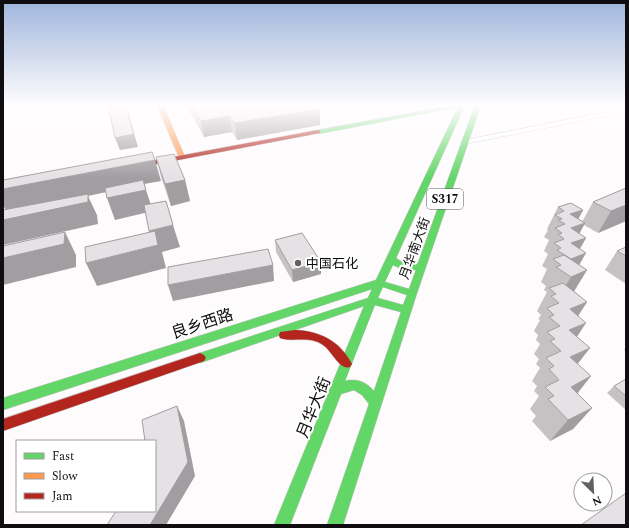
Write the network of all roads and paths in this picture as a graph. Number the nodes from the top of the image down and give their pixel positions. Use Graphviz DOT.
graph roads {
  1 [pos="171,130"];
  2 [pos="329,130"];
  3 [pos="451,130"];
  4 [pos="469,130"];
  5 [pos="527,130"];
  6 [pos="465,142"];
  7 [pos="182,157"];
  8 [pos="128,168"];
  9 [pos="391,258"];
  10 [pos="421,265"];
  11 [pos="379,284"];
  12 [pos="412,293"];
  13 [pos="372,300"];
  14 [pos="406,310"];
  15 [pos="263,337"];
  16 [pos="346,364"];
  17 [pos="336,390"];
  18 [pos="376,402"];
  19 [pos="3,404"];
  20 [pos="3,424"];
  21 [pos="282,525"];
  22 [pos="335,525"];
  1 -- 7 [label="main road"];
  2 -- 7 [label="main road"];
  3 -- 9 [label="main road, 月华南大街 / S317"];
  4 -- 6 [label="main road, 月华南大街 / S317"];
  5 -- 6 [label="street"];
  6 -- 10 [label="main road, 月华南大街 / S317"];
  7 -- 8 [label="main road"];
  9 -- 10 [label="main road"];
  9 -- 11 [label="main road, 月华南大街 / S317"];
  10 -- 12 [label="main road, 月华南大街 / S317"];
  11 -- 12 [label="main road"];
  11 -- 13 [label="main road, 月华南大街 / S317"];
  11 -- 19 [label="main road, 良乡西路"];
  12 -- 14 [label="main road, 月华南大街 / S317"];
  13 -- 14 [label="main road"];
  13 -- 15 [label="main road"];
  13 -- 16 [label="main road, 月华大街 / S317"];
  14 -- 18 [label="main road, S317"];
  15 -- 16 [label="main road"];
  15 -- 20 [label="main road"];
  16 -- 17 [label="main road, 月华大街 / S317"];
  17 -- 18 [label="main road"];
  17 -- 21 [label="main road, 月华大街 / S317"];
  18 -- 22 [label="main road, S317"];
}
